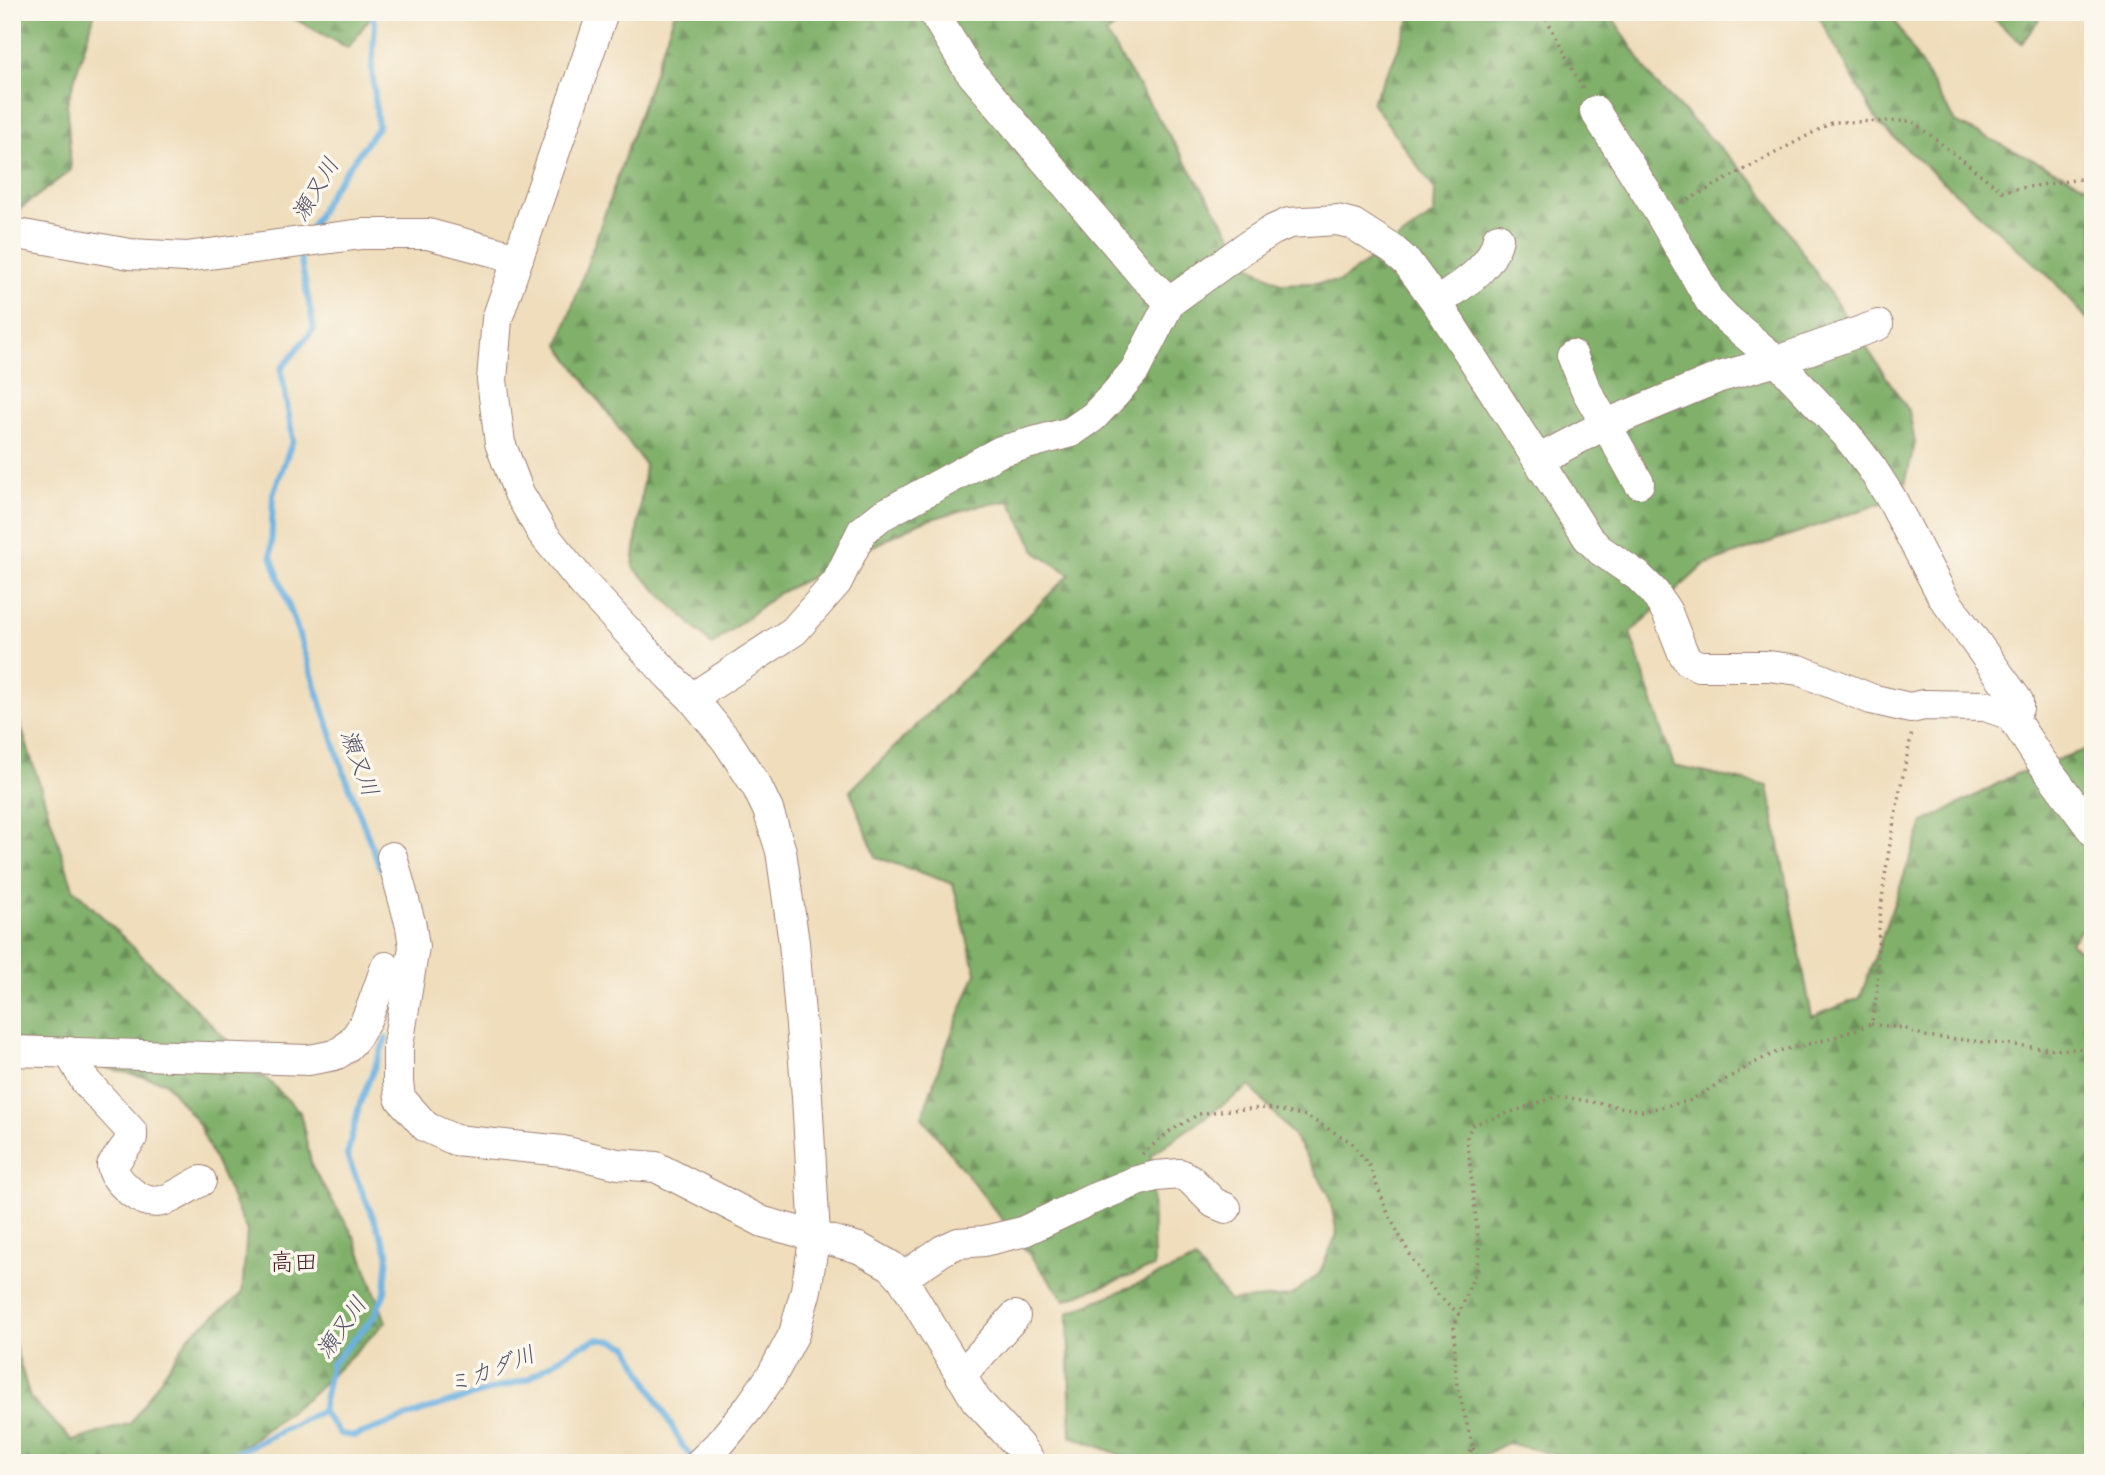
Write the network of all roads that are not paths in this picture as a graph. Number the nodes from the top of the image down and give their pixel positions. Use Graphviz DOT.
graph roads {
  1 [pos="603,12"];
  2 [pos="933,12"];
  3 [pos="1595,111"];
  4 [pos="12,233"];
  5 [pos="1499,238"];
  6 [pos="518,258"];
  7 [pos="1170,302"];
  8 [pos="1437,303"];
  9 [pos="1878,325"];
  10 [pos="1572,355"];
  11 [pos="1777,361"];
  12 [pos="1604,425"];
  13 [pos="1538,460"];
  14 [pos="1639,483"];
  15 [pos="692,698"];
  16 [pos="2011,715"];
  17 [pos="2093,831"];
  18 [pos="392,857"];
  19 [pos="386,967"];
  20 [pos="356,1035"];
  21 [pos="12,1051"];
  22 [pos="69,1052"];
  23 [pos="398,1076"];
  24 [pos="201,1181"];
  25 [pos="1226,1208"];
  26 [pos="815,1236"];
  27 [pos="902,1278"];
  28 [pos="1015,1316"];
  29 [pos="961,1376"];
  30 [pos="700,1463"];
  31 [pos="1031,1463"];
  1 -- 6 [label="street"];
  2 -- 7 [label="street"];
  3 -- 11 [label="street"];
  4 -- 6 [label="street"];
  5 -- 8 [label="street"];
  6 -- 15 [label="street"];
  7 -- 8 [label="street"];
  7 -- 15 [label="street"];
  8 -- 13 [label="street"];
  9 -- 11 [label="street"];
  10 -- 12 [label="street"];
  11 -- 12 [label="street"];
  11 -- 16 [label="street"];
  12 -- 13 [label="street"];
  12 -- 14 [label="street"];
  13 -- 16 [label="street"];
  15 -- 26 [label="street"];
  16 -- 17 [label="street"];
  18 -- 23 [label="street"];
  19 -- 20 [label="street"];
  20 -- 22 [label="street"];
  20 -- 23 [label="street"];
  21 -- 22 [label="street"];
  22 -- 24 [label="street"];
  23 -- 26 [label="street"];
  25 -- 27 [label="street"];
  26 -- 27 [label="street"];
  26 -- 30 [label="street"];
  27 -- 29 [label="street"];
  28 -- 29 [label="street"];
  29 -- 31 [label="street"];
}
